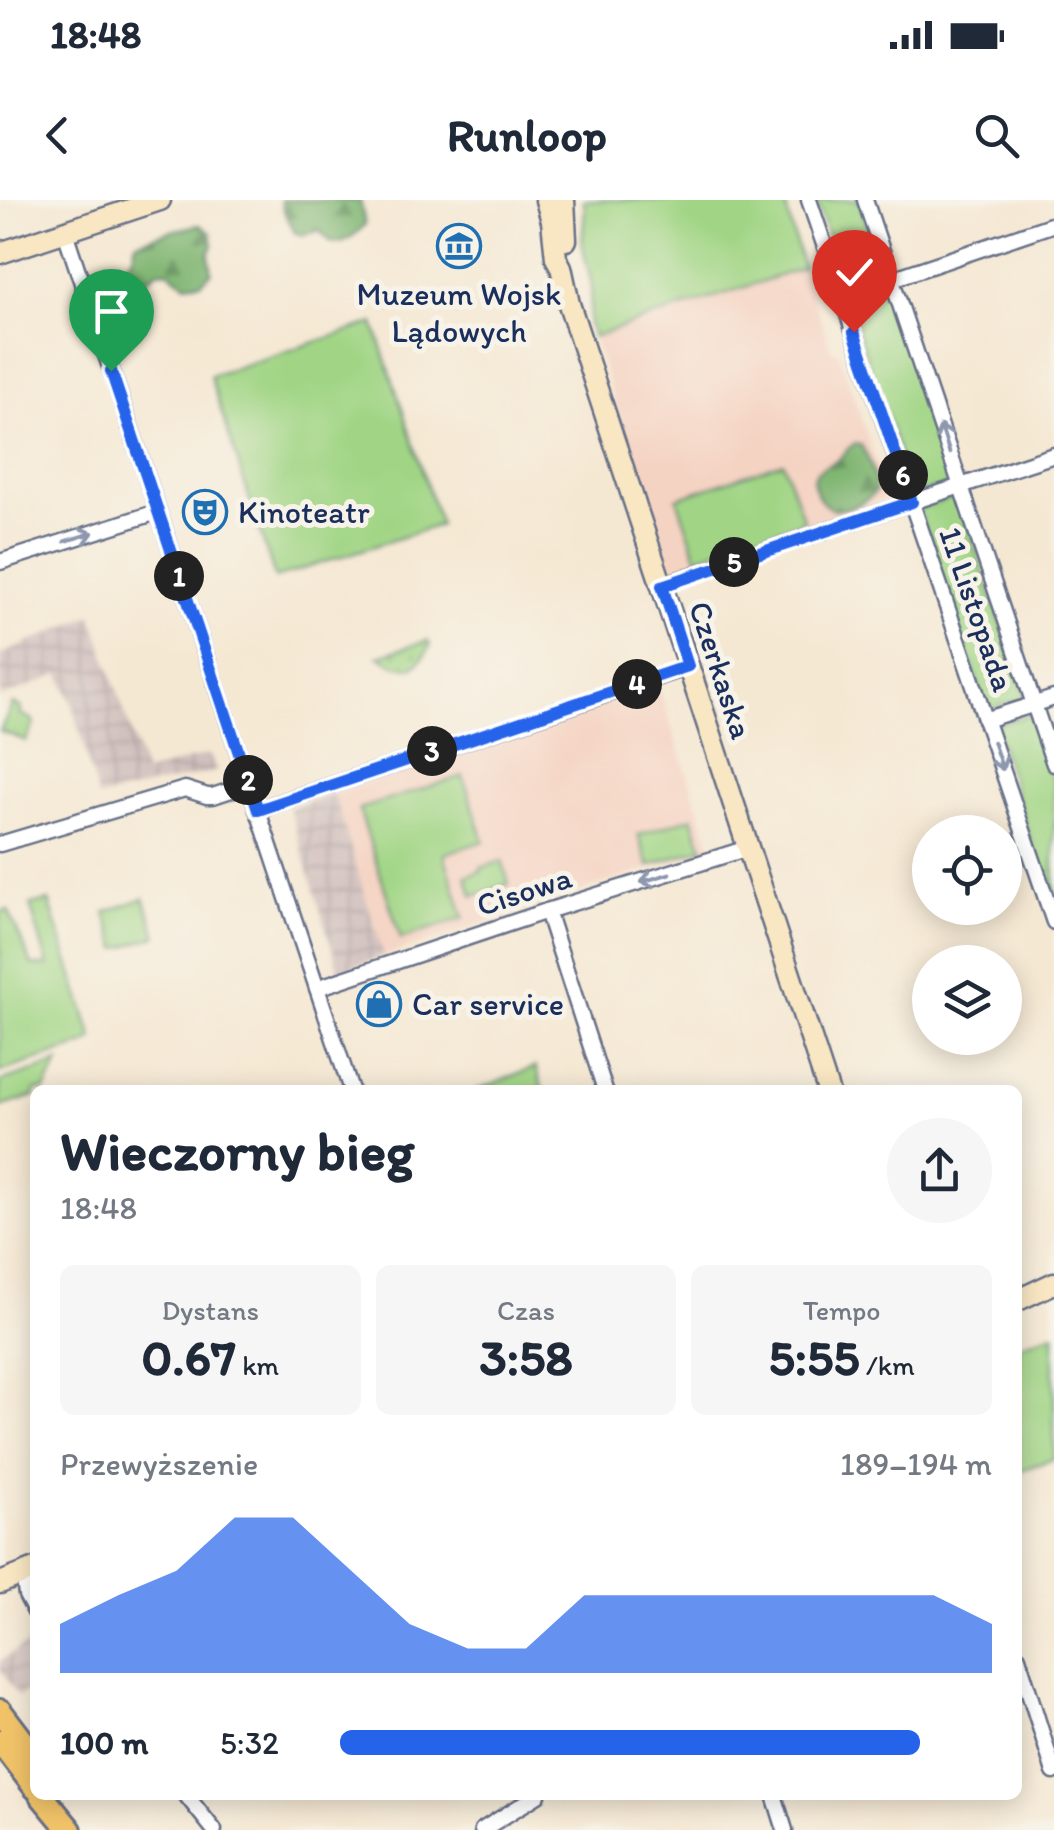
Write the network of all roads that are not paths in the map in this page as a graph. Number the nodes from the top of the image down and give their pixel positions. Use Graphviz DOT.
graph roads {
  1 [pos="160,200"];
  2 [pos="546,200"];
  3 [pos="564,200"];
  4 [pos="810,200"];
  5 [pos="865,200"];
  6 [pos="1054,224"];
  7 [pos="64,232"];
  8 [pos="0,254"];
  9 [pos="561,267"];
  10 [pos="892,279"];
  11 [pos="842,296"];
  12 [pos="1054,455"];
  13 [pos="961,486"];
  14 [pos="912,502"];
  15 [pos="158,512"];
  16 [pos="0,562"];
  17 [pos="662,586"];
  18 [pos="688,666"];
  19 [pos="1054,698"];
  20 [pos="1034,704"];
  21 [pos="986,720"];
  22 [pos="1054,764"];
  23 [pos="249,784"];
  24 [pos="258,810"];
  25 [pos="0,844"];
  26 [pos="748,848"];
  27 [pos="547,912"];
  28 [pos="1054,922"];
  29 [pos="317,988"];
  30 [pos="349,1085"];
  31 [pos="603,1085"];
  32 [pos="826,1085"];
  33 [pos="1053,1284"];
  34 [pos="1022,1298"];
  35 [pos="29,1571"];
  36 [pos="0,1582"];
  37 [pos="30,1603"];
  38 [pos="1022,1670"];
  39 [pos="0,1710"];
  40 [pos="0,1742"];
  41 [pos="30,1750"];
  42 [pos="1054,1772"];
  43 [pos="30,1781"];
  44 [pos="45,1800"];
  45 [pos="63,1800"];
  46 [pos="190,1800"];
  47 [pos="530,1800"];
  48 [pos="776,1800"];
  49 [pos="70,1830"];
  50 [pos="82,1830"];
  51 [pos="214,1830"];
  52 [pos="482,1830"];
  53 [pos="786,1830"];
  1 -- 7 [label="street"];
  2 -- 9 [label="street, Czerkaska"];
  3 -- 9 [label="street, Czerkaska"];
  4 -- 11 [label="street, 11 Listopada"];
  5 -- 10 [label="street, 11 Listopada"];
  6 -- 10 [label="street"];
  7 -- 8 [label="street"];
  7 -- 15 [label="street"];
  9 -- 17 [label="street, Czerkaska"];
  10 -- 11 [label="street"];
  13 -- 10 [label="street, 11 Listopada, one-way"];
  11 -- 14 [label="street, 11 Listopada"];
  12 -- 13 [label="street"];
  13 -- 14 [label="street"];
  13 -- 20 [label="street, 11 Listopada"];
  14 -- 17 [label="street"];
  14 -- 21 [label="street, 11 Listopada"];
  16 -- 15 [label="street, one-way"];
  15 -- 23 [label="street"];
  17 -- 18 [label="street, Czerkaska"];
  18 -- 24 [label="street"];
  18 -- 26 [label="street, Czerkaska"];
  19 -- 20 [label="street"];
  20 -- 21 [label="street"];
  20 -- 22 [label="street, 11 Listopada"];
  21 -- 28 [label="street, 11 Listopada, one-way"];
  23 -- 24 [label="street"];
  23 -- 25 [label="street"];
  24 -- 29 [label="street"];
  26 -- 27 [label="street, Cisowa, one-way"];
  26 -- 32 [label="street, Czerkaska"];
  27 -- 29 [label="street, Cisowa"];
  27 -- 31 [label="street"];
  29 -- 30 [label="street"];
  33 -- 34 [label="street"];
  35 -- 36 [label="street"];
  35 -- 37 [label="street"];
  38 -- 42 [label="street"];
  39 -- 41 [label="main road"];
  40 -- 43 [label="main road"];
  44 -- 49 [label="main road"];
  45 -- 50 [label="main road"];
  46 -- 51 [label="street"];
  47 -- 52 [label="street"];
  48 -- 53 [label="street"];
}
